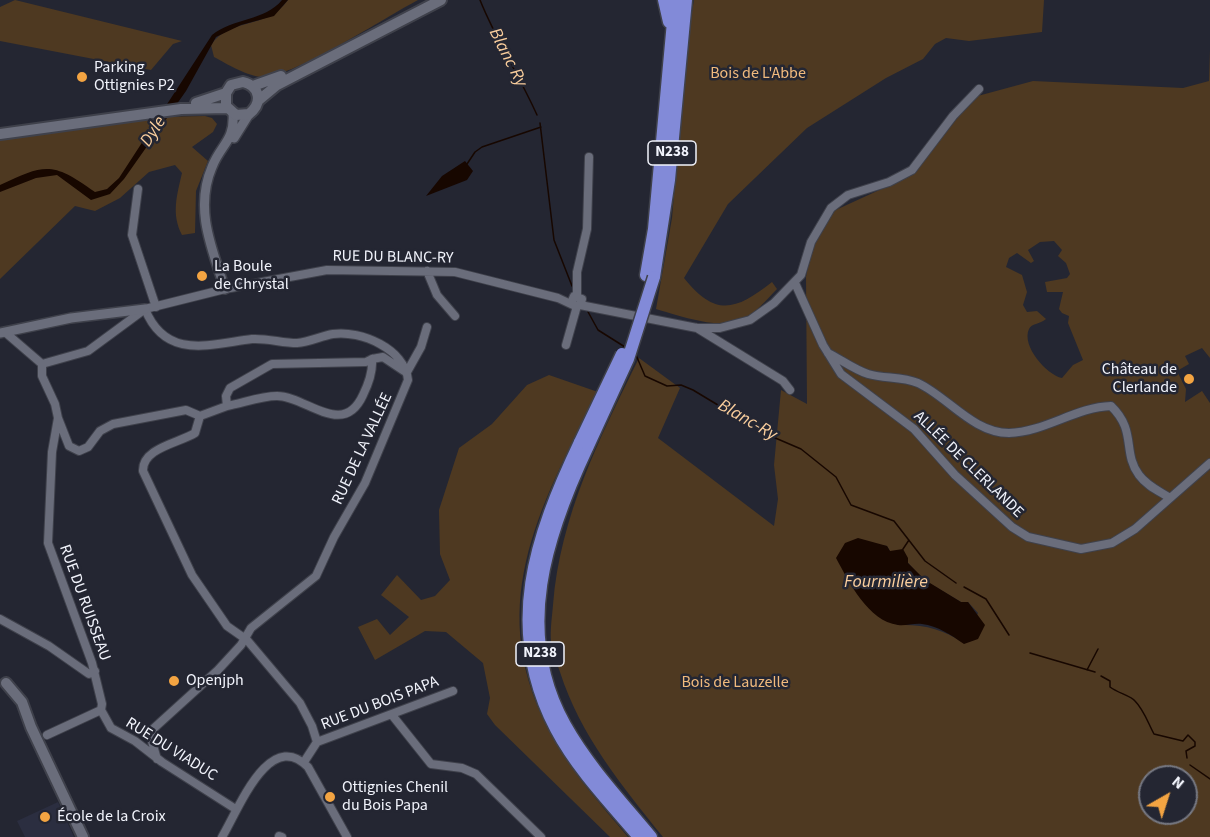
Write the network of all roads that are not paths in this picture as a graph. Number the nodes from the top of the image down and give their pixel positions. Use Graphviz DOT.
graph roads {
  1 [pos="425,0"];
  2 [pos="441,0"];
  3 [pos="663,0"];
  4 [pos="675,0"];
  5 [pos="686,0"];
  6 [pos="672,29"];
  7 [pos="253,86"];
  8 [pos="979,89"];
  9 [pos="226,93"];
  10 [pos="259,100"];
  11 [pos="181,109"];
  12 [pos="230,111"];
  13 [pos="249,114"];
  14 [pos="0,134"];
  15 [pos="228,143"];
  16 [pos="589,157"];
  17 [pos="138,189"];
  18 [pos="427,271"];
  19 [pos="650,276"];
  20 [pos="795,282"];
  21 [pos="225,289"];
  22 [pos="577,301"];
  23 [pos="156,307"];
  24 [pos="144,309"];
  25 [pos="455,316"];
  26 [pos="427,327"];
  27 [pos="697,328"];
  28 [pos="3,333"];
  29 [pos="566,345"];
  30 [pos="828,353"];
  31 [pos="372,359"];
  32 [pos="42,364"];
  33 [pos="407,373"];
  34 [pos="790,390"];
  35 [pos="227,406"];
  36 [pos="200,416"];
  37 [pos="58,418"];
  38 [pos="584,444"];
  39 [pos="1210,463"];
  40 [pos="1170,498"];
  41 [pos="0,619"];
  42 [pos="244,638"];
  43 [pos="95,671"];
  44 [pos="3,678"];
  45 [pos="453,691"];
  46 [pos="101,711"];
  47 [pos="392,715"];
  48 [pos="47,735"];
  49 [pos="317,742"];
  50 [pos="157,759"];
  51 [pos="304,762"];
  52 [pos="234,808"];
  53 [pos="83,837"];
  54 [pos="222,837"];
  55 [pos="347,837"];
  56 [pos="541,837"];
  57 [pos="639,837"];
  58 [pos="651,837"];
  1 -- 7 [label="main road"];
  2 -- 10 [label="main road"];
  3 -- 6 [label="highway"];
  4 -- 6 [label="highway, N238"];
  5 -- 19 [label="highway, N238"];
  6 -- 19 [label="highway, N238"];
  7 -- 9 [label="main road"];
  7 -- 10 [label="main road"];
  8 -- 20 [label="street, RUE DU BLANC-RY"];
  9 -- 11 [label="main road"];
  9 -- 12 [label="main road"];
  10 -- 13 [label="main road"];
  11 -- 12 [label="main road"];
  11 -- 14 [label="main road"];
  12 -- 13 [label="main road"];
  12 -- 15 [label="street"];
  13 -- 15 [label="street"];
  15 -- 21 [label="street"];
  16 -- 22 [label="street"];
  17 -- 23 [label="street"];
  18 -- 21 [label="street, RUE DU BLANC-RY"];
  18 -- 22 [label="street, RUE DU BLANC-RY"];
  18 -- 25 [label="street"];
  19 -- 38 [label="highway, N238, bridge"];
  20 -- 27 [label="street, RUE DU BLANC-RY"];
  20 -- 30 [label="street, ALLÉE DE CLERLANDE"];
  21 -- 23 [label="street, RUE DU BLANC-RY"];
  22 -- 27 [label="street, RUE DU BLANC-RY"];
  22 -- 29 [label="street"];
  23 -- 24 [label="street, RUE DU BLANC-RY"];
  24 -- 28 [label="street"];
  24 -- 32 [label="street, RUE DU BLANC-RY"];
  24 -- 33 [label="street"];
  26 -- 33 [label="street, RUE DE LA VALLÉE"];
  27 -- 34 [label="street, RUE DU BLANC-RY"];
  28 -- 32 [label="street"];
  30 -- 40 [label="street, ALLÉE DE CLERLANDE"];
  30 -- 40 [label="street, ALLÉE DE CLERLANDE"];
  31 -- 33 [label="street"];
  31 -- 35 [label="street"];
  31 -- 35 [label="street"];
  32 -- 37 [label="street, RUE DU RUISSEAU"];
  33 -- 42 [label="street, RUE DE LA VALLÉE"];
  35 -- 36 [label="street"];
  36 -- 37 [label="street"];
  36 -- 42 [label="street"];
  37 -- 43 [label="street, RUE DU RUISSEAU"];
  38 -- 57 [label="highway, N238"];
  38 -- 58 [label="highway, N238"];
  39 -- 40 [label="street, ALLÉE DE CLERLANDE"];
  41 -- 43 [label="street"];
  42 -- 49 [label="street"];
  42 -- 50 [label="street, RUE DE LA VALLÉE"];
  43 -- 46 [label="street, RUE DU RUISSEAU"];
  44 -- 53 [label="main road"];
  45 -- 47 [label="street, RUE DU BOIS PAPA"];
  46 -- 48 [label="street"];
  46 -- 50 [label="street, RUE DU VIADUC"];
  47 -- 49 [label="street, RUE DU BOIS PAPA"];
  47 -- 56 [label="street"];
  49 -- 51 [label="street"];
  50 -- 52 [label="street, RUE DU VIADUC"];
  51 -- 54 [label="street"];
  51 -- 55 [label="street"];
}
